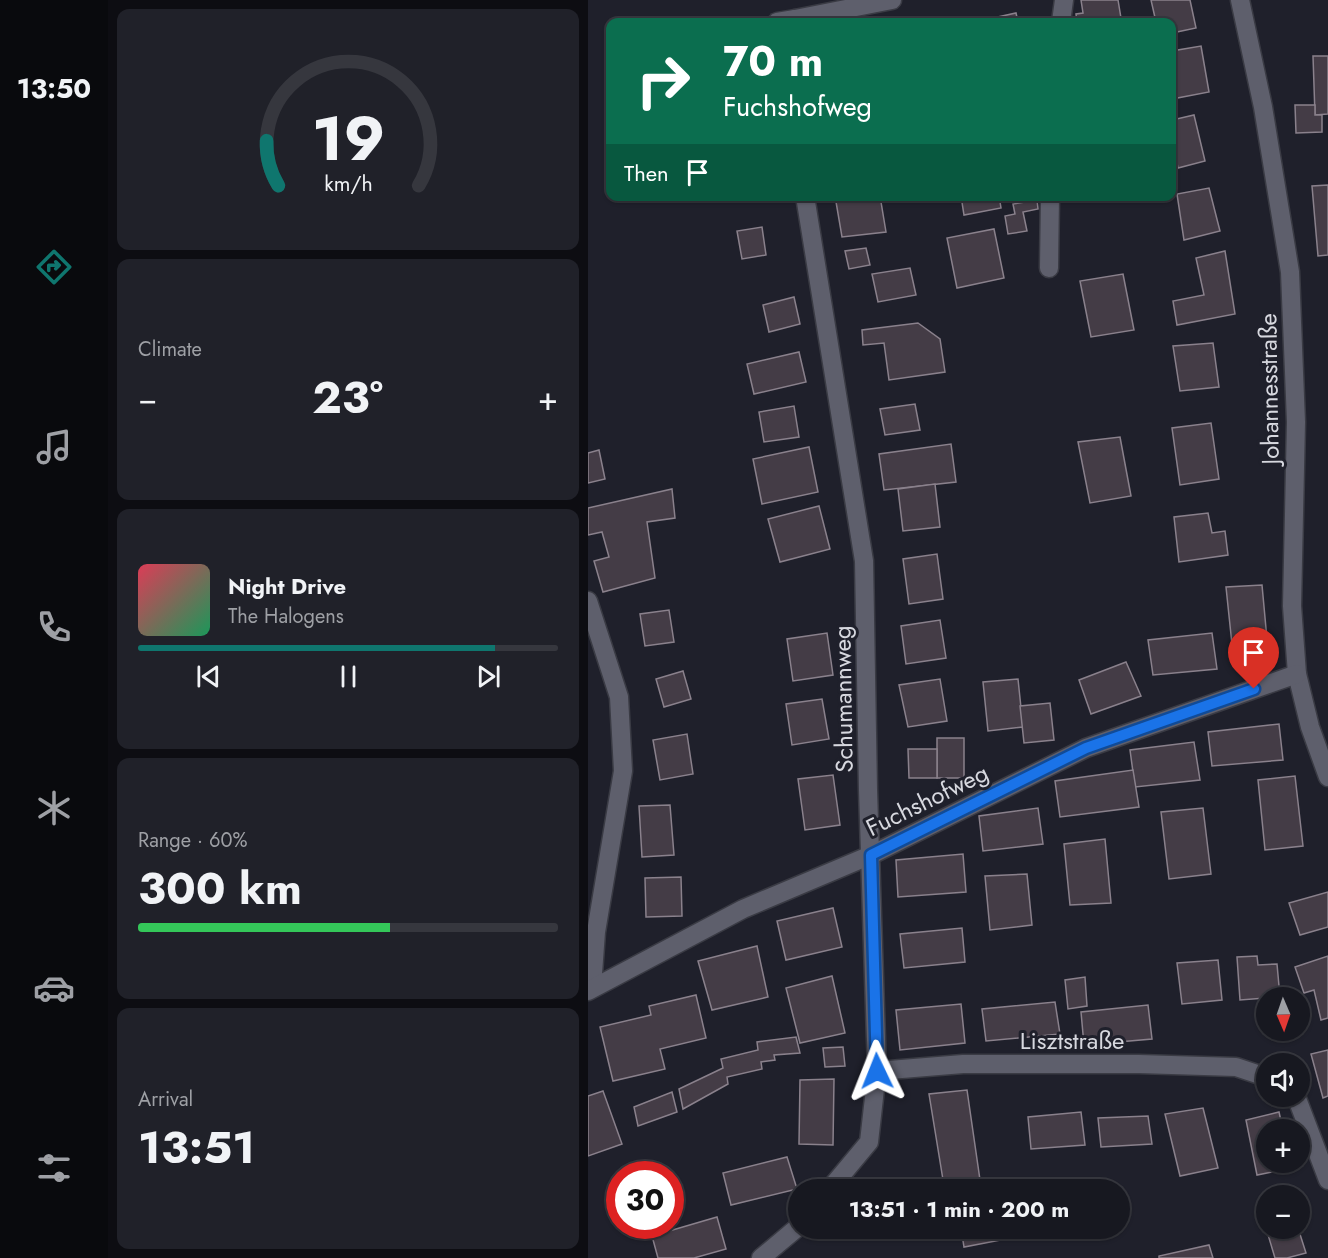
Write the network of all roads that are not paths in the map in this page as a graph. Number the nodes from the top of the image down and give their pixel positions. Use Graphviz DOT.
graph roads {
  1 [pos="892,0"];
  2 [pos="1064,0"];
  3 [pos="1240,0"];
  4 [pos="804,18"];
  5 [pos="1062,18"];
  6 [pos="806,201"];
  7 [pos="1050,201"];
  8 [pos="1049,268"];
  9 [pos="588,601"];
  10 [pos="1296,674"];
  11 [pos="1328,777"];
  12 [pos="871,855"];
  13 [pos="590,989"];
  14 [pos="877,1071"];
  15 [pos="1256,1074"];
  16 [pos="1300,1107"];
  17 [pos="838,1179"];
  18 [pos="1328,1180"];
  19 [pos="788,1235"];
  20 [pos="761,1258"];
  1 -- 4 [label="street"];
  2 -- 5 [label="street"];
  3 -- 10 [label="street, Johannesstraße"];
  6 -- 12 [label="street, Schumannweg"];
  7 -- 8 [label="street"];
  9 -- 13 [label="street"];
  10 -- 11 [label="street, Johannesstraße"];
  10 -- 12 [label="street, Fuchshofweg"];
  12 -- 13 [label="street, Fuchshofweg"];
  12 -- 14 [label="street, Schumannweg"];
  14 -- 15 [label="street, Lisztstraße"];
  14 -- 17 [label="street, Schumannweg"];
  16 -- 18 [label="street"];
  19 -- 20 [label="street"];
}
